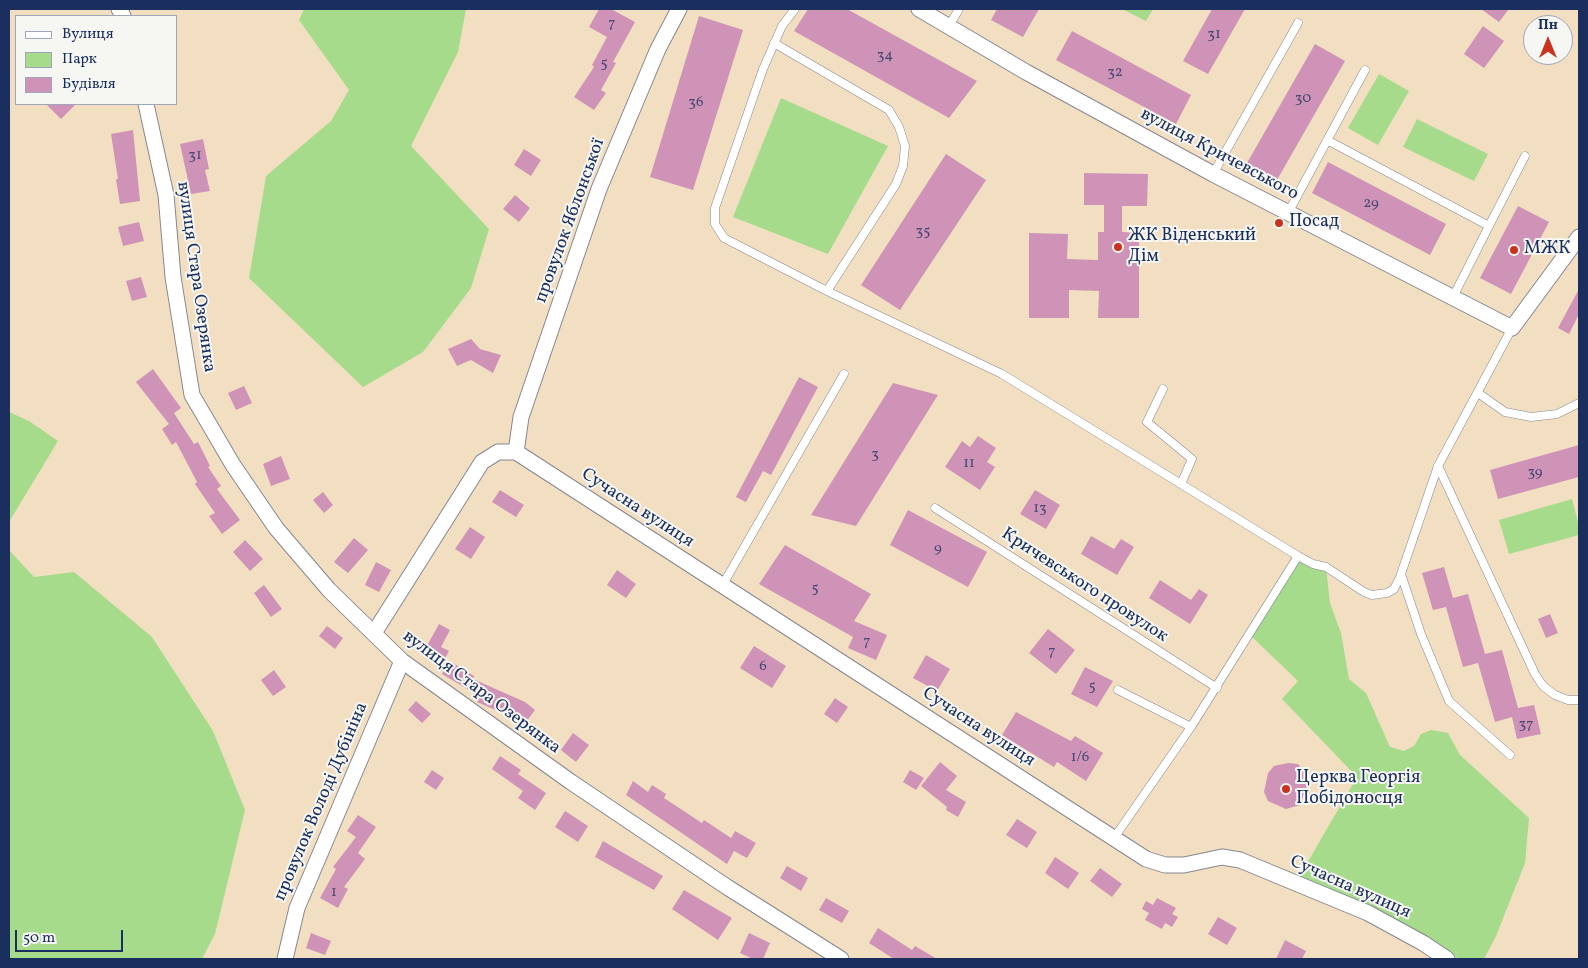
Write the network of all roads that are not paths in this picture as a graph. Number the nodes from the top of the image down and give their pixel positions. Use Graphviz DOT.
graph roads {
  1 [pos="678,9"];
  2 [pos="795,9"];
  3 [pos="919,9"];
  4 [pos="959,9"];
  5 [pos="1298,23"];
  6 [pos="949,26"];
  7 [pos="774,43"];
  8 [pos="1365,70"];
  9 [pos="146,105"];
  10 [pos="1327,140"];
  11 [pos="1525,156"];
  12 [pos="1213,174"];
  13 [pos="1288,213"];
  14 [pos="1489,226"];
  15 [pos="1579,237"];
  16 [pos="827,291"];
  17 [pos="1453,296"];
  18 [pos="1512,328"];
  19 [pos="844,374"];
  20 [pos="1163,389"];
  21 [pos="1478,393"];
  22 [pos="1579,403"];
  23 [pos="516,452"];
  24 [pos="1438,466"];
  25 [pos="1181,484"];
  26 [pos="935,508"];
  27 [pos="1298,556"];
  28 [pos="1401,574"];
  29 [pos="722,586"];
  30 [pos="374,633"];
  31 [pos="402,661"];
  32 [pos="1217,688"];
  33 [pos="1118,690"];
  34 [pos="1579,700"];
  35 [pos="1192,728"];
  36 [pos="1510,755"];
  37 [pos="1114,838"];
  38 [pos="285,959"];
  39 [pos="842,959"];
  40 [pos="1446,959"];
  1 -- 23 [label="street, провулок Яблонської"];
  2 -- 7 [label="lane"];
  3 -- 6 [label="street, вулиця Кричевського"];
  4 -- 6 [label="lane"];
  5 -- 12 [label="lane"];
  6 -- 12 [label="street, вулиця Кричевського"];
  7 -- 16 [label="lane"];
  7 -- 16 [label="lane"];
  8 -- 10 [label="lane"];
  9 -- 30 [label="street, вулиця Стара Озерянка"];
  10 -- 13 [label="lane"];
  10 -- 14 [label="lane"];
  11 -- 14 [label="lane"];
  12 -- 13 [label="street, вулиця Кричевського"];
  13 -- 17 [label="street, вулиця Кричевського"];
  14 -- 17 [label="lane"];
  15 -- 18 [label="street"];
  16 -- 25 [label="lane"];
  17 -- 18 [label="street, вулиця Кричевського"];
  18 -- 21 [label="lane"];
  19 -- 29 [label="lane"];
  20 -- 25 [label="lane"];
  21 -- 22 [label="lane"];
  21 -- 24 [label="lane"];
  23 -- 29 [label="street, Сучасна вулиця"];
  23 -- 30 [label="street"];
  24 -- 28 [label="lane"];
  24 -- 34 [label="lane"];
  25 -- 27 [label="lane"];
  26 -- 32 [label="lane, Кричевського провулок"];
  27 -- 28 [label="lane"];
  27 -- 32 [label="lane"];
  28 -- 36 [label="lane"];
  29 -- 37 [label="street, Сучасна вулиця"];
  30 -- 31 [label="street, вулиця Стара Озерянка"];
  31 -- 38 [label="street, провулок Володі Дубініна"];
  31 -- 39 [label="street, вулиця Стара Озерянка"];
  32 -- 35 [label="lane"];
  33 -- 35 [label="lane"];
  35 -- 37 [label="lane"];
  37 -- 40 [label="street, Сучасна вулиця"];
}
